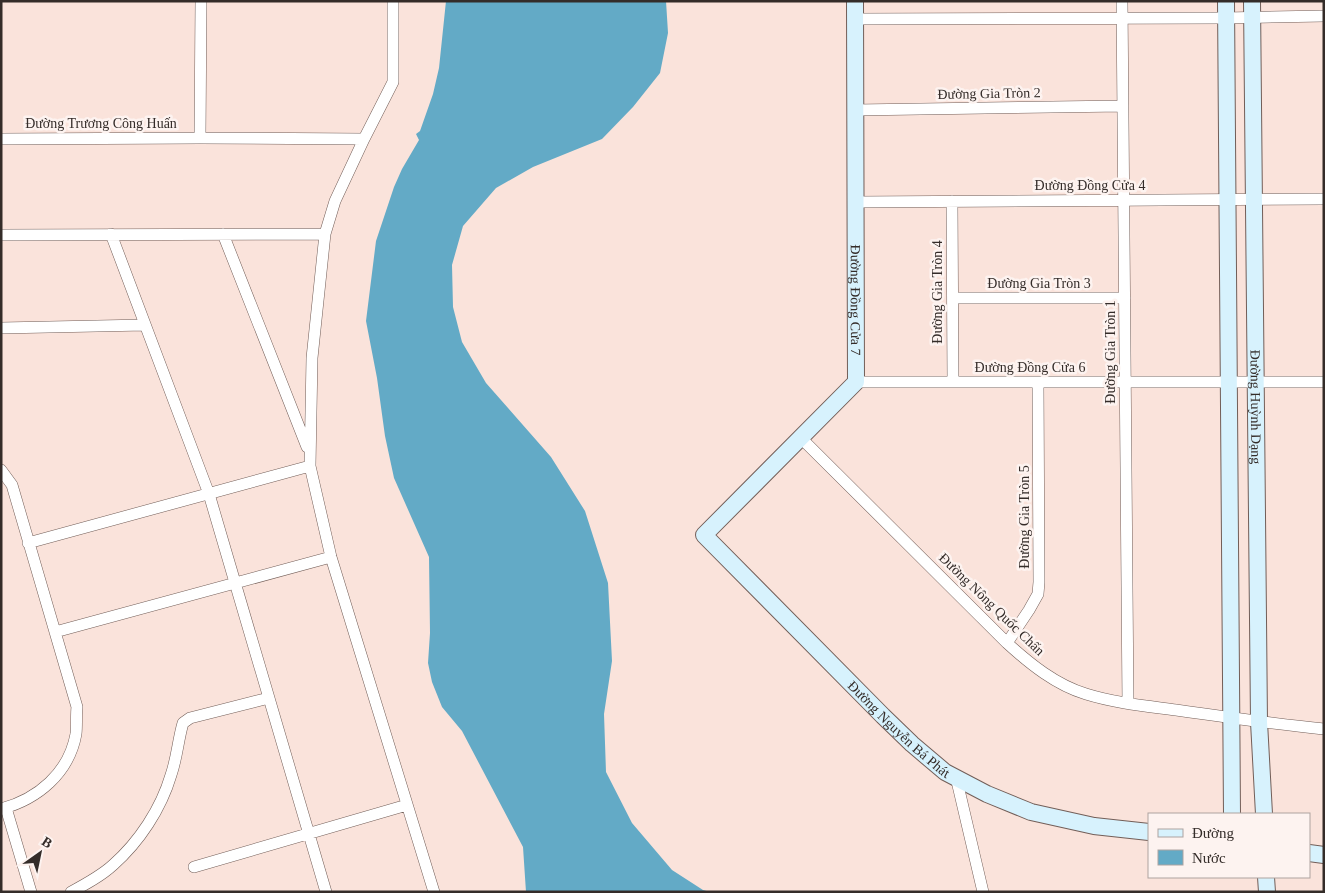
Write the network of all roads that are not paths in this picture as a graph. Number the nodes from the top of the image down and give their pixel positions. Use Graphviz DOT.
graph roads {
  1 [pos="201,1"];
  2 [pos="393,1"];
  3 [pos="855,1"];
  4 [pos="1122,1"];
  5 [pos="1226,9"];
  6 [pos="1252,9"];
  7 [pos="1324,16"];
  8 [pos="1122,18"];
  9 [pos="855,19"];
  10 [pos="1123,106"];
  11 [pos="856,110"];
  12 [pos="200,138"];
  13 [pos="1,139"];
  14 [pos="364,139"];
  15 [pos="1228,199"];
  16 [pos="1254,199"];
  17 [pos="1324,199"];
  18 [pos="1124,200"];
  19 [pos="952,201"];
  20 [pos="856,202"];
  21 [pos="111,234"];
  22 [pos="223,234"];
  23 [pos="325,234"];
  24 [pos="1,235"];
  25 [pos="952,298"];
  26 [pos="1125,298"];
  27 [pos="145,326"];
  28 [pos="1,328"];
  29 [pos="856,382"];
  30 [pos="952,382"];
  31 [pos="1038,382"];
  32 [pos="1125,382"];
  33 [pos="1229,382"];
  34 [pos="1256,382"];
  35 [pos="1324,382"];
  36 [pos="801,438"];
  37 [pos="310,453"];
  38 [pos="310,466"];
  39 [pos="1,470"];
  40 [pos="209,494"];
  41 [pos="28,543"];
  42 [pos="331,557"];
  43 [pos="235,583"];
  44 [pos="55,632"];
  45 [pos="1007,643"];
  46 [pos="269,698"];
  47 [pos="1128,703"];
  48 [pos="1231,718"];
  49 [pos="1260,722"];
  50 [pos="1324,730"];
  51 [pos="956,777"];
  52 [pos="407,805"];
  53 [pos="4,808"];
  54 [pos="1232,813"];
  55 [pos="1264,813"];
  56 [pos="1148,832"];
  57 [pos="309,834"];
  58 [pos="1310,853"];
  59 [pos="1324,855"];
  60 [pos="194,867"];
  61 [pos="1266,878"];
  62 [pos="31,892"];
  63 [pos="71,892"];
  64 [pos="326,892"];
  65 [pos="434,892"];
  66 [pos="983,892"];
  67 [pos="1267,892"];
  1 -- 12 [label="street"];
  2 -- 14 [label="street"];
  3 -- 9 [label="street, Đường Đồng Cửa 7"];
  4 -- 8 [label="street, Đường Gia Tròn 1"];
  5 -- 6 [label="street"];
  5 -- 8 [label="street"];
  5 -- 15 [label="street, Đường Huỳnh Dạng"];
  6 -- 7 [label="street"];
  6 -- 16 [label="street, Đường Huỳnh Dạng"];
  8 -- 9 [label="street"];
  8 -- 10 [label="street, Đường Gia Tròn 1"];
  9 -- 11 [label="street, Đường Đồng Cửa 7"];
  10 -- 11 [label="street, Đường Gia Tròn 2"];
  10 -- 18 [label="street, Đường Gia Tròn 1"];
  11 -- 20 [label="street, Đường Đồng Cửa 7"];
  12 -- 13 [label="street, Đường Trương Công Huấn"];
  12 -- 14 [label="street, Đường Trương Công Huấn"];
  14 -- 23 [label="street"];
  15 -- 16 [label="street, Đường Đồng Cửa 4"];
  15 -- 18 [label="street, Đường Đồng Cửa 4"];
  15 -- 33 [label="street, Đường Huỳnh Dạng"];
  16 -- 17 [label="street, Đường Đồng Cửa 4"];
  16 -- 34 [label="street, Đường Huỳnh Dạng"];
  18 -- 19 [label="street, Đường Đồng Cửa 4"];
  18 -- 26 [label="street, Đường Gia Tròn 1"];
  19 -- 20 [label="street, Đường Đồng Cửa 4"];
  19 -- 25 [label="street, Đường Gia Tròn 4"];
  20 -- 29 [label="street, Đường Đồng Cửa 7"];
  21 -- 22 [label="street"];
  21 -- 24 [label="street"];
  21 -- 27 [label="street"];
  22 -- 23 [label="street"];
  22 -- 37 [label="street"];
  23 -- 37 [label="street"];
  25 -- 26 [label="street, Đường Gia Tròn 3"];
  25 -- 30 [label="street, Đường Gia Tròn 4"];
  26 -- 32 [label="street, Đường Gia Tròn 1"];
  27 -- 28 [label="street"];
  27 -- 40 [label="street"];
  29 -- 30 [label="street, Đường Đồng Cửa 6"];
  29 -- 36 [label="street"];
  30 -- 31 [label="street, Đường Đồng Cửa 6"];
  31 -- 32 [label="street, Đường Đồng Cửa 6"];
  31 -- 45 [label="street, Đường Gia Tròn 5"];
  32 -- 33 [label="street, Đường Đồng Cửa 6"];
  32 -- 47 [label="street, Đường Gia Tròn 1"];
  33 -- 34 [label="street, Đường Đồng Cửa 6"];
  33 -- 48 [label="street, Đường Huỳnh Dạng"];
  34 -- 35 [label="street, Đường Đồng Cửa 6"];
  34 -- 49 [label="street, Đường Huỳnh Dạng"];
  36 -- 45 [label="street, Đường Nông Quốc Chấn"];
  36 -- 51 [label="street, Đường Nguyễn Bá Phát"];
  37 -- 38 [label="street"];
  38 -- 40 [label="street"];
  38 -- 42 [label="street"];
  39 -- 41 [label="street"];
  40 -- 41 [label="street"];
  40 -- 43 [label="street"];
  41 -- 44 [label="street"];
  42 -- 43 [label="street"];
  42 -- 52 [label="street"];
  43 -- 44 [label="street"];
  43 -- 46 [label="street"];
  44 -- 53 [label="street"];
  45 -- 47 [label="street, Đường Nông Quốc Chấn"];
  46 -- 57 [label="street"];
  46 -- 63 [label="street"];
  47 -- 48 [label="street, Đường Nông Quốc Chấn"];
  48 -- 49 [label="street, Đường Nông Quốc Chấn"];
  48 -- 54 [label="street, Đường Huỳnh Dạng"];
  49 -- 50 [label="street, Đường Nông Quốc Chấn"];
  49 -- 55 [label="street, Đường Huỳnh Dạng"];
  51 -- 56 [label="street, Đường Nguyễn Bá Phát"];
  51 -- 66 [label="street"];
  52 -- 57 [label="street"];
  52 -- 65 [label="street"];
  53 -- 62 [label="street"];
  57 -- 60 [label="street"];
  57 -- 64 [label="street"];
  58 -- 59 [label="street"];
  61 -- 67 [label="street"];
}
